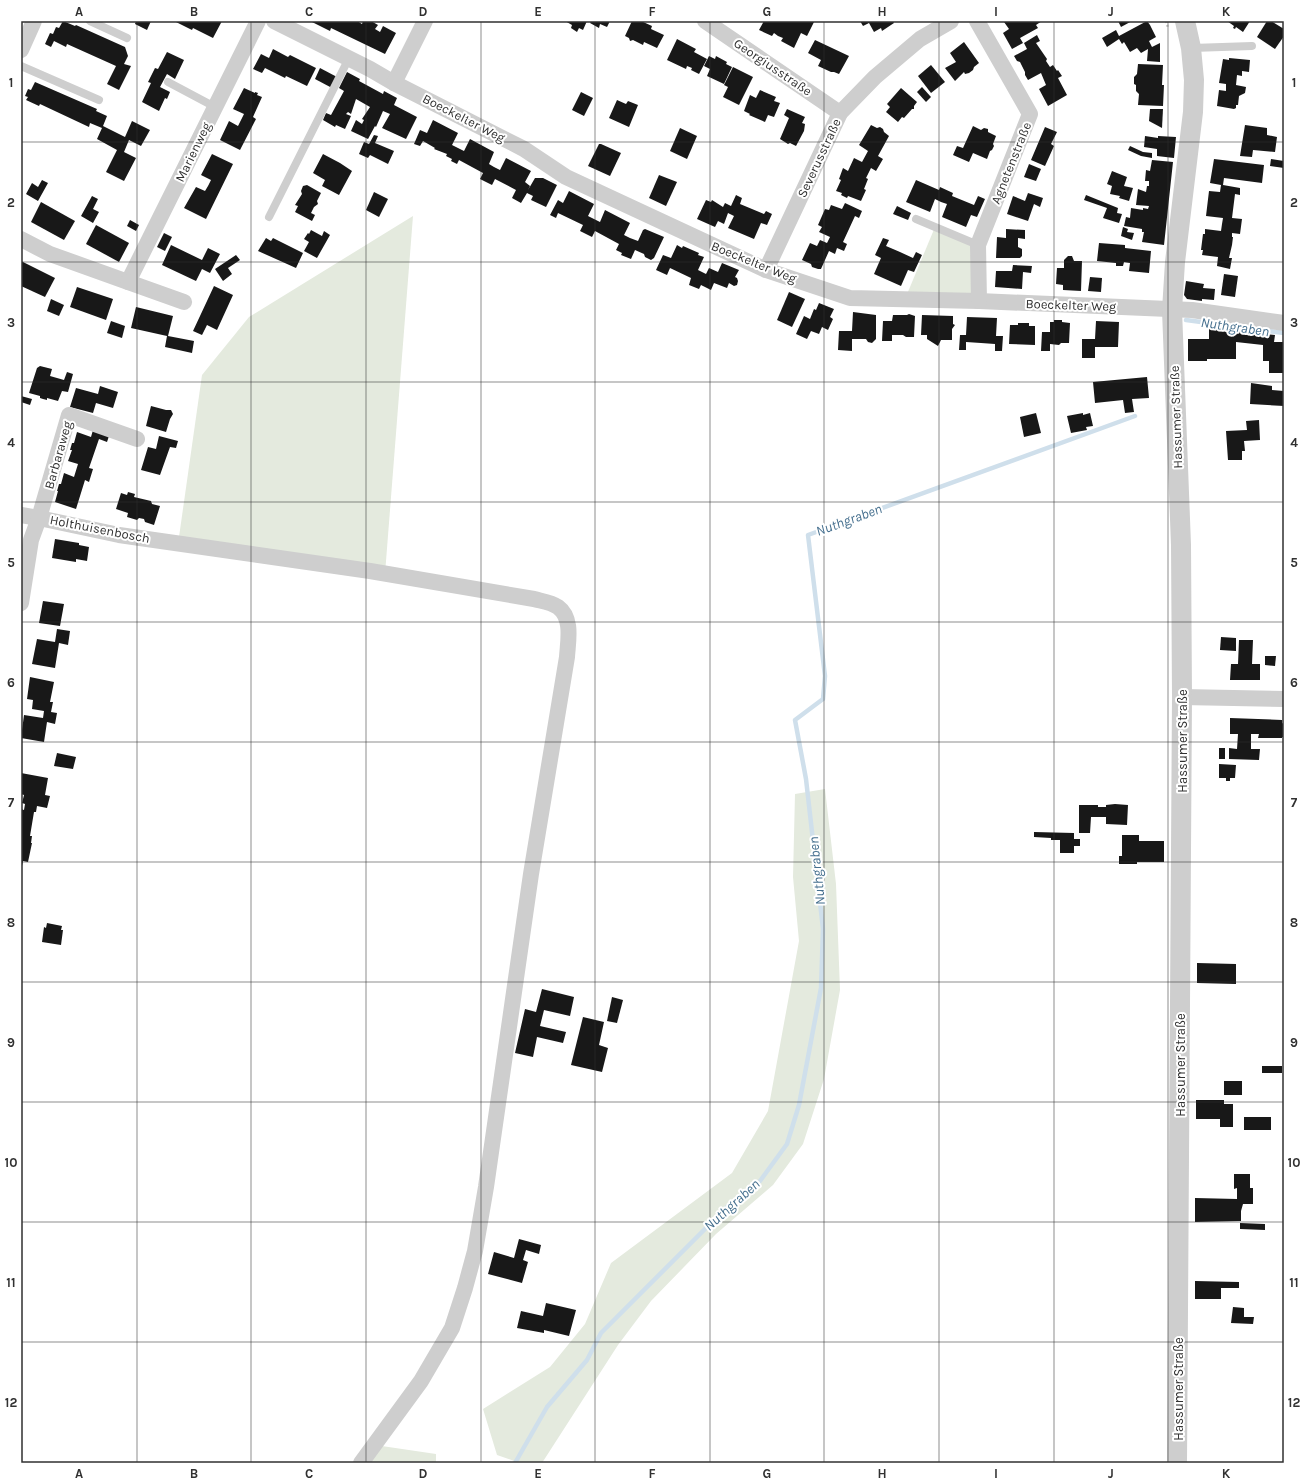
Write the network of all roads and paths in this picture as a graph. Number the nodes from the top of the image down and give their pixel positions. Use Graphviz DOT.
graph roads {
  1 [pos="34,21"];
  2 [pos="90,21"];
  3 [pos="258,21"];
  4 [pos="274,21"];
  5 [pos="425,21"];
  6 [pos="705,21"];
  7 [pos="950,21"];
  8 [pos="977,21"];
  9 [pos="1185,21"];
  10 [pos="127,38"];
  11 [pos="1252,46"];
  12 [pos="1191,48"];
  13 [pos="21,50"];
  14 [pos="349,58"];
  15 [pos="21,66"];
  16 [pos="168,82"];
  17 [pos="394,82"];
  18 [pos="99,100"];
  19 [pos="215,107"];
  20 [pos="840,112"];
  21 [pos="269,217"];
  22 [pos="916,219"];
  23 [pos="21,239"];
  24 [pos="978,245"];
  25 [pos="766,270"];
  26 [pos="128,282"];
  27 [pos="978,301"];
  28 [pos="184,302"];
  29 [pos="1172,310"];
  30 [pos="1284,323"];
  31 [pos="137,439"];
  32 [pos="21,515"];
  33 [pos="39,518"];
  34 [pos="21,603"];
  35 [pos="1182,697"];
  36 [pos="1284,699"];
  37 [pos="361,1463"];
  38 [pos="1178,1463"];
  1 -- 13 [label="street"];
  2 -- 10 [label="lane"];
  3 -- 19 [label="street, Marienweg"];
  4 -- 14 [label="street, Boeckelter Weg"];
  5 -- 17 [label="street"];
  6 -- 20 [label="street, Georgiusstraße"];
  7 -- 20 [label="street, Severusstraße"];
  8 -- 24 [label="street, Agnetenstraße"];
  9 -- 12 [label="street, Hassumer Straße"];
  11 -- 12 [label="lane"];
  12 -- 29 [label="street, Hassumer Straße"];
  14 -- 17 [label="street, Boeckelter Weg"];
  14 -- 21 [label="lane"];
  15 -- 18 [label="lane"];
  16 -- 19 [label="lane"];
  17 -- 25 [label="street, Boeckelter Weg"];
  19 -- 26 [label="street, Marienweg"];
  20 -- 25 [label="street, Severusstraße"];
  22 -- 24 [label="lane"];
  23 -- 26 [label="street"];
  24 -- 27 [label="street, Agnetenstraße"];
  25 -- 27 [label="street, Boeckelter Weg"];
  26 -- 28 [label="street"];
  27 -- 29 [label="street, Boeckelter Weg"];
  29 -- 30 [label="street, Boeckelter Weg"];
  29 -- 35 [label="street, Hassumer Straße"];
  31 -- 33 [label="street, Barbaraweg"];
  32 -- 33 [label="street, Holthuisenbosch"];
  33 -- 34 [label="street"];
  33 -- 37 [label="street, Holthuisenbosch"];
  35 -- 36 [label="street"];
  35 -- 38 [label="street, Hassumer Straße"];
}
